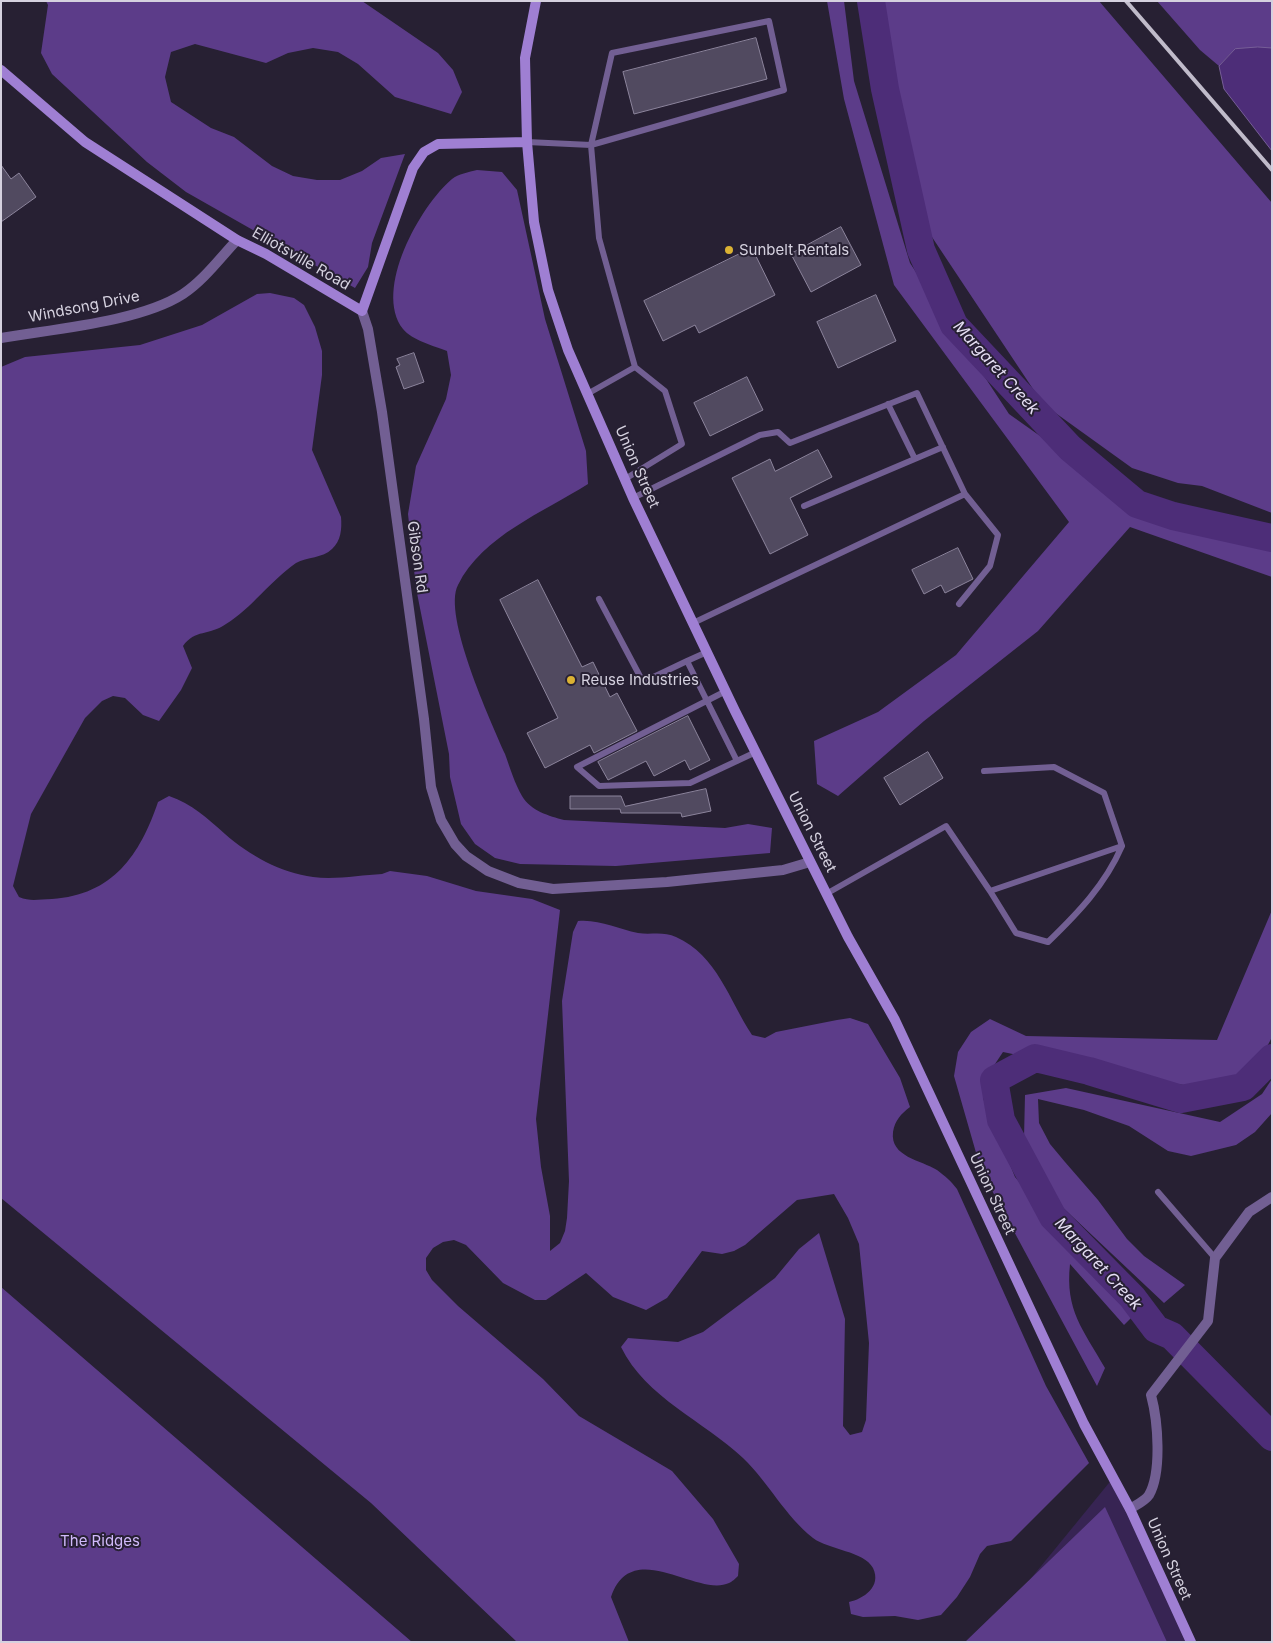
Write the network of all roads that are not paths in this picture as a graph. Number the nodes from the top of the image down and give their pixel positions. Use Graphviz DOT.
graph roads {
  1 [pos="536,1"];
  2 [pos="1,70"];
  3 [pos="528,142"];
  4 [pos="591,145"];
  5 [pos="237,240"];
  6 [pos="362,311"];
  7 [pos="1,338"];
  8 [pos="634,367"];
  9 [pos="589,393"];
  10 [pos="888,404"];
  11 [pos="942,447"];
  12 [pos="914,457"];
  13 [pos="625,479"];
  14 [pos="965,494"];
  15 [pos="634,498"];
  16 [pos="804,506"];
  17 [pos="599,599"];
  18 [pos="959,604"];
  19 [pos="693,623"];
  20 [pos="707,652"];
  21 [pos="688,661"];
  22 [pos="726,691"];
  23 [pos="707,700"];
  24 [pos="756,752"];
  25 [pos="737,761"];
  26 [pos="984,771"];
  27 [pos="1122,846"];
  28 [pos="810,862"];
  29 [pos="990,891"];
  30 [pos="826,894"];
  31 [pos="1158,1192"];
  32 [pos="1272,1197"];
  33 [pos="1215,1258"];
  34 [pos="1130,1510"];
  35 [pos="1191,1642"];
  1 -- 3 [label="main road, Union Street"];
  2 -- 5 [label="main road, Elliotsville Road"];
  3 -- 4 [label="lane"];
  3 -- 6 [label="main road, Elliotsville Road"];
  3 -- 9 [label="main road, Union Street"];
  4 -- 4 [label="lane"];
  4 -- 8 [label="lane"];
  5 -- 6 [label="main road, Elliotsville Road"];
  5 -- 7 [label="street, Windsong Drive"];
  6 -- 28 [label="street, Gibson Rd"];
  8 -- 9 [label="lane"];
  8 -- 13 [label="lane"];
  9 -- 13 [label="main road, Union Street"];
  10 -- 11 [label="lane"];
  10 -- 12 [label="lane"];
  10 -- 15 [label="lane"];
  11 -- 12 [label="lane"];
  11 -- 14 [label="lane"];
  12 -- 16 [label="lane"];
  13 -- 15 [label="main road, Union Street"];
  14 -- 18 [label="lane"];
  14 -- 19 [label="lane"];
  15 -- 19 [label="main road, Union Street"];
  17 -- 21 [label="lane"];
  19 -- 20 [label="main road, Union Street"];
  20 -- 21 [label="lane"];
  20 -- 22 [label="main road, Union Street"];
  21 -- 23 [label="lane"];
  22 -- 23 [label="lane"];
  22 -- 24 [label="main road, Union Street"];
  23 -- 25 [label="lane"];
  23 -- 25 [label="lane"];
  24 -- 25 [label="lane"];
  24 -- 28 [label="main road, Union Street"];
  26 -- 27 [label="lane"];
  27 -- 29 [label="lane"];
  27 -- 29 [label="lane"];
  28 -- 30 [label="main road, Union Street"];
  29 -- 30 [label="lane"];
  30 -- 34 [label="main road, Union Street"];
  31 -- 33 [label="lane"];
  32 -- 33 [label="street"];
  33 -- 34 [label="street"];
  34 -- 35 [label="main road, Union Street"];
}
